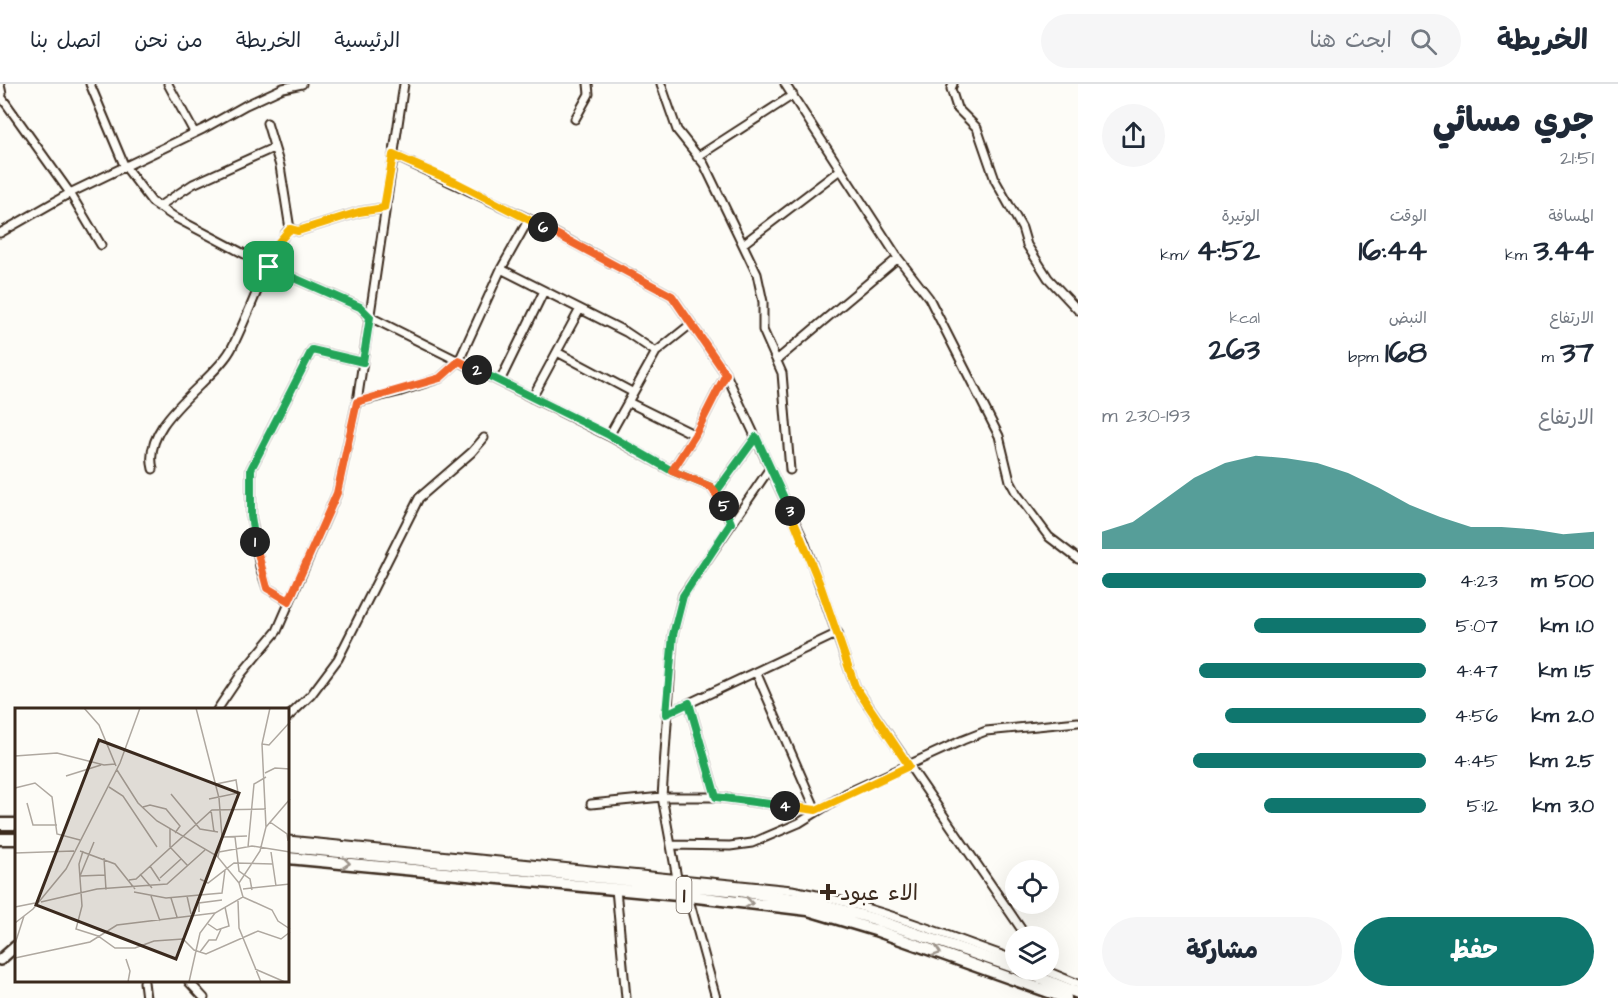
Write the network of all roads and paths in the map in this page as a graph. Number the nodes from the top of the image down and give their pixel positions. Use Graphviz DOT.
graph roads {
  1 [pos="0,84"];
  2 [pos="90,84"];
  3 [pos="168,84"];
  4 [pos="302,84"];
  5 [pos="404,84"];
  6 [pos="588,84"];
  7 [pos="661,84"];
  8 [pos="785,84"];
  9 [pos="953,84"];
  10 [pos="282,86"];
  11 [pos="1,94"];
  12 [pos="793,95"];
  13 [pos="575,119"];
  14 [pos="267,123"];
  15 [pos="194,132"];
  16 [pos="273,147"];
  17 [pos="393,155"];
  18 [pos="697,157"];
  19 [pos="124,165"];
  20 [pos="840,170"];
  21 [pos="70,193"];
  22 [pos="158,207"];
  23 [pos="384,208"];
  24 [pos="528,219"];
  25 [pos="290,229"];
  26 [pos="0,233"];
  27 [pos="743,244"];
  28 [pos="101,245"];
  29 [pos="898,258"];
  30 [pos="269,267"];
  31 [pos="501,269"];
  32 [pos="544,291"];
  33 [pos="580,309"];
  34 [pos="1078,310"];
  35 [pos="370,317"];
  36 [pos="691,324"];
  37 [pos="656,351"];
  38 [pos="557,352"];
  39 [pos="778,359"];
  40 [pos="459,361"];
  41 [pos="363,362"];
  42 [pos="726,374"];
  43 [pos="500,381"];
  44 [pos="632,392"];
  45 [pos="532,398"];
  46 [pos="357,402"];
  47 [pos="628,402"];
  48 [pos="609,435"];
  49 [pos="695,435"];
  50 [pos="756,437"];
  51 [pos="484,438"];
  52 [pos="770,468"];
  53 [pos="153,469"];
  54 [pos="790,470"];
  55 [pos="672,471"];
  56 [pos="716,492"];
  57 [pos="731,523"];
  58 [pos="1078,559"];
  59 [pos="289,601"];
  60 [pos="838,633"];
  61 [pos="756,672"];
  62 [pos="689,703"];
  63 [pos="218,708"];
  64 [pos="666,714"];
  65 [pos="290,715"];
  66 [pos="1078,722"];
  67 [pos="909,766"];
  68 [pos="662,796"];
  69 [pos="716,797"];
  70 [pos="591,804"];
  71 [pos="816,810"];
  72 [pos="290,840"];
  73 [pos="671,845"];
  74 [pos="290,847"];
  75 [pos="290,858"];
  76 [pos="677,878"];
  77 [pos="616,890"];
  78 [pos="688,896"];
  79 [pos="1019,926"];
  80 [pos="15,947"];
  81 [pos="1005,956"];
  82 [pos="0,960"];
  83 [pos="1005,964"];
  84 [pos="1059,974"];
  85 [pos="1046,980"];
  86 [pos="144,983"];
  87 [pos="191,983"];
  88 [pos="1078,984"];
  89 [pos="1078,993"];
  90 [pos="1063,997"];
  91 [pos="146,998"];
  92 [pos="204,998"];
  93 [pos="626,998"];
  94 [pos="716,998"];
  1 -- 11 [label="street"];
  2 -- 19 [label="street"];
  3 -- 15 [label="street"];
  4 -- 10 [label="street"];
  5 -- 17 [label="street"];
  6 -- 13 [label="street"];
  7 -- 18 [label="street"];
  8 -- 12 [label="street"];
  9 -- 34 [label="street"];
  10 -- 15 [label="street"];
  11 -- 21 [label="street"];
  12 -- 18 [label="street"];
  12 -- 20 [label="street"];
  14 -- 16 [label="street"];
  15 -- 19 [label="street"];
  16 -- 22 [label="street"];
  16 -- 25 [label="street"];
  17 -- 23 [label="street"];
  17 -- 24 [label="street"];
  18 -- 27 [label="street"];
  19 -- 21 [label="street"];
  19 -- 22 [label="street"];
  20 -- 27 [label="street"];
  20 -- 29 [label="street"];
  21 -- 26 [label="street"];
  21 -- 28 [label="street"];
  22 -- 30 [label="street"];
  23 -- 25 [label="street"];
  23 -- 35 [label="street"];
  24 -- 31 [label="street"];
  24 -- 36 [label="street"];
  25 -- 30 [label="street"];
  27 -- 39 [label="street"];
  29 -- 39 [label="street"];
  29 -- 58 [label="street"];
  30 -- 35 [label="street"];
  30 -- 53 [label="street"];
  31 -- 32 [label="street"];
  31 -- 40 [label="street"];
  32 -- 33 [label="street"];
  32 -- 43 [label="street"];
  33 -- 37 [label="street"];
  33 -- 38 [label="street"];
  35 -- 40 [label="street"];
  35 -- 41 [label="street"];
  36 -- 37 [label="street"];
  36 -- 42 [label="street"];
  37 -- 44 [label="street"];
  38 -- 44 [label="street"];
  38 -- 45 [label="street"];
  39 -- 54 [label="street"];
  40 -- 43 [label="street"];
  40 -- 46 [label="street"];
  41 -- 46 [label="street"];
  41 -- 59 [label="street"];
  42 -- 49 [label="street"];
  42 -- 50 [label="street"];
  43 -- 45 [label="street"];
  44 -- 47 [label="street"];
  45 -- 48 [label="street"];
  46 -- 59 [label="street"];
  47 -- 48 [label="street"];
  47 -- 49 [label="street"];
  48 -- 55 [label="street"];
  49 -- 55 [label="street"];
  50 -- 52 [label="street"];
  50 -- 56 [label="street"];
  51 -- 65 [label="street"];
  52 -- 57 [label="street"];
  52 -- 60 [label="street"];
  55 -- 56 [label="street"];
  56 -- 57 [label="street"];
  57 -- 64 [label="street"];
  59 -- 63 [label="street"];
  60 -- 61 [label="street"];
  60 -- 67 [label="street"];
  61 -- 62 [label="street"];
  61 -- 71 [label="street"];
  62 -- 64 [label="street"];
  62 -- 69 [label="street"];
  64 -- 68 [label="street"];
  66 -- 67 [label="street"];
  67 -- 71 [label="street"];
  67 -- 79 [label="street"];
  68 -- 69 [label="street"];
  68 -- 70 [label="street"];
  68 -- 73 [label="street"];
  69 -- 71 [label="street"];
  71 -- 73 [label="street"];
  72 -- 76 [label="street"];
  73 -- 76 [label="street"];
  74 -- 83 [label="main road, 1"];
  75 -- 77 [label="main road, 1, one-way"];
  76 -- 81 [label="street"];
  77 -- 78 [label="main road, 1"];
  77 -- 93 [label="street"];
  78 -- 90 [label="main road, 1, one-way"];
  78 -- 94 [label="street"];
  80 -- 82 [label="street"];
  84 -- 88 [label="street"];
  85 -- 89 [label="main road, 1"];
  86 -- 91 [label="street"];
  87 -- 92 [label="street"];
}
